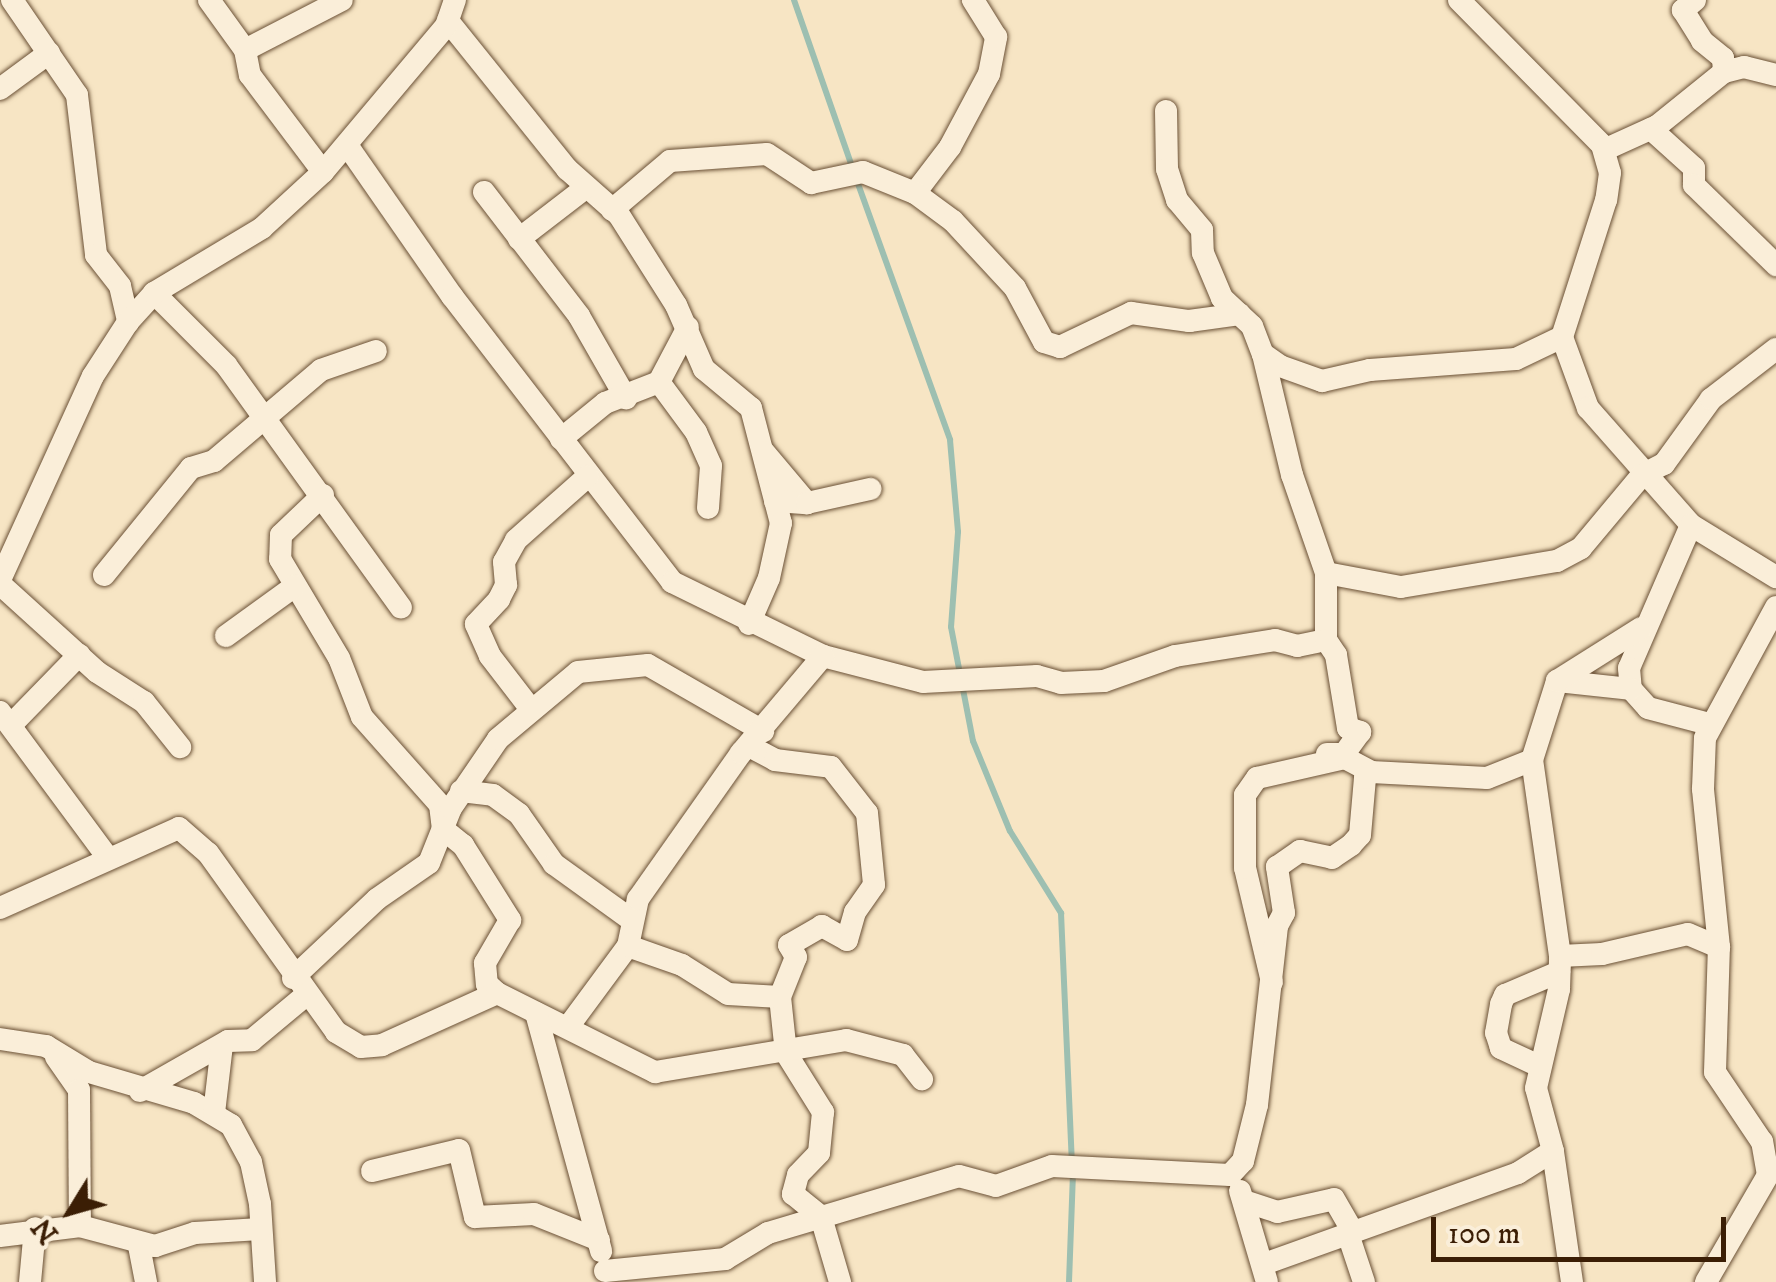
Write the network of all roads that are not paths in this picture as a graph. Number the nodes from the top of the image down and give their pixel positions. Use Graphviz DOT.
graph roads {
  1 [pos="12,0"];
  2 [pos="209,0"];
  3 [pos="342,0"];
  4 [pos="972,0"];
  5 [pos="1459,0"];
  6 [pos="1695,0"];
  7 [pos="452,6"];
  8 [pos="246,50"];
  9 [pos="49,53"];
  10 [pos="1724,72"];
  11 [pos="1776,75"];
  12 [pos="0,89"];
  13 [pos="1166,111"];
  14 [pos="1651,130"];
  15 [pos="347,145"];
  16 [pos="1604,150"];
  17 [pos="324,172"];
  18 [pos="584,188"];
  19 [pos="484,192"];
  20 [pos="914,194"];
  21 [pos="612,210"];
  22 [pos="519,239"];
  23 [pos="1776,266"];
  24 [pos="154,293"];
  25 [pos="1240,314"];
  26 [pos="128,322"];
  27 [pos="688,327"];
  28 [pos="1562,338"];
  29 [pos="1776,349"];
  30 [pos="376,351"];
  31 [pos="1263,354"];
  32 [pos="659,382"];
  33 [pos="626,398"];
  34 [pos="266,416"];
  35 [pos="561,439"];
  36 [pos="763,452"];
  37 [pos="1642,475"];
  38 [pos="588,476"];
  39 [pos="870,489"];
  40 [pos="323,495"];
  41 [pos="775,500"];
  42 [pos="806,502"];
  43 [pos="708,508"];
  44 [pos="1691,524"];
  45 [pos="1326,573"];
  46 [pos="104,576"];
  47 [pos="1776,577"];
  48 [pos="0,582"];
  49 [pos="295,586"];
  50 [pos="400,608"];
  51 [pos="1776,608"];
  52 [pos="749,624"];
  53 [pos="1641,628"];
  54 [pos="226,636"];
  55 [pos="1326,640"];
  56 [pos="79,655"];
  57 [pos="823,656"];
  58 [pos="1557,682"];
  59 [pos="1631,689"];
  60 [pos="530,708"];
  61 [pos="6,718"];
  62 [pos="1709,724"];
  63 [pos="756,738"];
  64 [pos="180,746"];
  65 [pos="1532,760"];
  66 [pos="1306,763"];
  67 [pos="1372,772"];
  68 [pos="423,785"];
  69 [pos="462,790"];
  70 [pos="443,829"];
  71 [pos="108,858"];
  72 [pos="0,908"];
  73 [pos="630,918"];
  74 [pos="628,946"];
  75 [pos="1719,947"];
  76 [pos="1559,964"];
  77 [pos="1274,985"];
  78 [pos="300,986"];
  79 [pos="496,993"];
  80 [pos="780,997"];
  81 [pos="536,1013"];
  82 [pos="568,1026"];
  83 [pos="0,1038"];
  84 [pos="222,1045"];
  85 [pos="46,1046"];
  86 [pos="786,1053"];
  87 [pos="1537,1064"];
  88 [pos="922,1079"];
  89 [pos="140,1091"];
  90 [pos="214,1113"];
  91 [pos="1769,1142"];
  92 [pos="1553,1151"];
  93 [pos="372,1172"];
  94 [pos="1230,1175"];
  95 [pos="1247,1202"];
  96 [pos="822,1217"];
  97 [pos="80,1226"];
  98 [pos="36,1228"];
  99 [pos="260,1229"];
  100 [pos="1351,1234"];
  101 [pos="0,1236"];
  102 [pos="599,1240"];
  103 [pos="139,1246"];
  104 [pos="1265,1273"];
  105 [pos="606,1277"];
  106 [pos="30,1282"];
  107 [pos="146,1282"];
  108 [pos="265,1282"];
  109 [pos="840,1282"];
  110 [pos="1364,1282"];
  111 [pos="1572,1282"];
  112 [pos="1706,1282"];
  1 -- 9 [label="street"];
  2 -- 8 [label="street"];
  3 -- 8 [label="street"];
  4 -- 20 [label="street"];
  5 -- 16 [label="street"];
  6 -- 10 [label="street"];
  7 -- 15 [label="street"];
  7 -- 18 [label="street"];
  8 -- 17 [label="street"];
  9 -- 12 [label="street"];
  9 -- 26 [label="street"];
  10 -- 11 [label="street"];
  10 -- 14 [label="street"];
  13 -- 25 [label="street"];
  14 -- 16 [label="street"];
  14 -- 23 [label="street"];
  15 -- 17 [label="street"];
  15 -- 35 [label="street"];
  16 -- 28 [label="street"];
  17 -- 24 [label="street"];
  18 -- 21 [label="street"];
  18 -- 22 [label="street"];
  19 -- 22 [label="street"];
  20 -- 21 [label="street"];
  20 -- 25 [label="street"];
  21 -- 27 [label="street"];
  22 -- 33 [label="street"];
  24 -- 26 [label="street"];
  24 -- 34 [label="street"];
  25 -- 31 [label="street"];
  26 -- 48 [label="street"];
  27 -- 32 [label="street"];
  27 -- 36 [label="street"];
  28 -- 31 [label="street"];
  28 -- 37 [label="street"];
  29 -- 37 [label="street"];
  30 -- 34 [label="street"];
  31 -- 45 [label="street"];
  32 -- 33 [label="street"];
  32 -- 43 [label="street"];
  33 -- 35 [label="street"];
  34 -- 40 [label="street"];
  34 -- 46 [label="street"];
  35 -- 38 [label="street"];
  36 -- 41 [label="street"];
  36 -- 42 [label="street"];
  37 -- 44 [label="street"];
  37 -- 45 [label="street"];
  38 -- 52 [label="street"];
  38 -- 60 [label="street"];
  39 -- 42 [label="street"];
  40 -- 49 [label="street"];
  40 -- 50 [label="street"];
  41 -- 42 [label="street"];
  41 -- 52 [label="street"];
  44 -- 47 [label="street"];
  44 -- 53 [label="street"];
  45 -- 55 [label="street"];
  48 -- 56 [label="street"];
  49 -- 54 [label="street"];
  49 -- 68 [label="street"];
  51 -- 62 [label="street"];
  52 -- 57 [label="street"];
  53 -- 58 [label="street"];
  53 -- 59 [label="street"];
  55 -- 57 [label="street"];
  55 -- 66 [label="street"];
  56 -- 61 [label="street"];
  56 -- 64 [label="street"];
  57 -- 63 [label="street"];
  58 -- 59 [label="street"];
  58 -- 65 [label="street"];
  59 -- 62 [label="street"];
  60 -- 63 [label="street"];
  60 -- 69 [label="street"];
  61 -- 71 [label="street"];
  62 -- 75 [label="street"];
  63 -- 73 [label="street"];
  63 -- 80 [label="street"];
  65 -- 67 [label="street"];
  65 -- 76 [label="street"];
  66 -- 67 [label="street"];
  66 -- 77 [label="street"];
  67 -- 77 [label="street"];
  68 -- 69 [label="street"];
  68 -- 70 [label="street"];
  69 -- 70 [label="street"];
  69 -- 73 [label="street"];
  70 -- 78 [label="street"];
  70 -- 79 [label="street"];
  71 -- 72 [label="street"];
  71 -- 78 [label="street"];
  73 -- 74 [label="street"];
  74 -- 80 [label="street"];
  74 -- 82 [label="street"];
  75 -- 76 [label="street"];
  75 -- 91 [label="street"];
  76 -- 87 [label="street"];
  76 -- 87 [label="street"];
  77 -- 94 [label="street"];
  78 -- 79 [label="street"];
  78 -- 84 [label="street"];
  79 -- 81 [label="street"];
  80 -- 86 [label="street"];
  81 -- 82 [label="street"];
  81 -- 102 [label="street"];
  82 -- 86 [label="street"];
  83 -- 85 [label="street"];
  84 -- 89 [label="street"];
  84 -- 90 [label="street"];
  85 -- 89 [label="street"];
  85 -- 97 [label="street"];
  86 -- 88 [label="street"];
  86 -- 96 [label="street"];
  87 -- 92 [label="street"];
  89 -- 90 [label="street"];
  90 -- 99 [label="street"];
  91 -- 112 [label="street"];
  92 -- 100 [label="street"];
  92 -- 111 [label="street"];
  93 -- 102 [label="street"];
  94 -- 95 [label="street"];
  94 -- 96 [label="street"];
  95 -- 100 [label="street"];
  95 -- 104 [label="street"];
  96 -- 105 [label="street"];
  96 -- 109 [label="street"];
  97 -- 98 [label="street"];
  97 -- 103 [label="street"];
  98 -- 101 [label="street"];
  98 -- 106 [label="street"];
  99 -- 103 [label="street"];
  99 -- 108 [label="street"];
  100 -- 104 [label="street"];
  100 -- 110 [label="street"];
  102 -- 105 [label="street"];
  103 -- 107 [label="street"];
}
